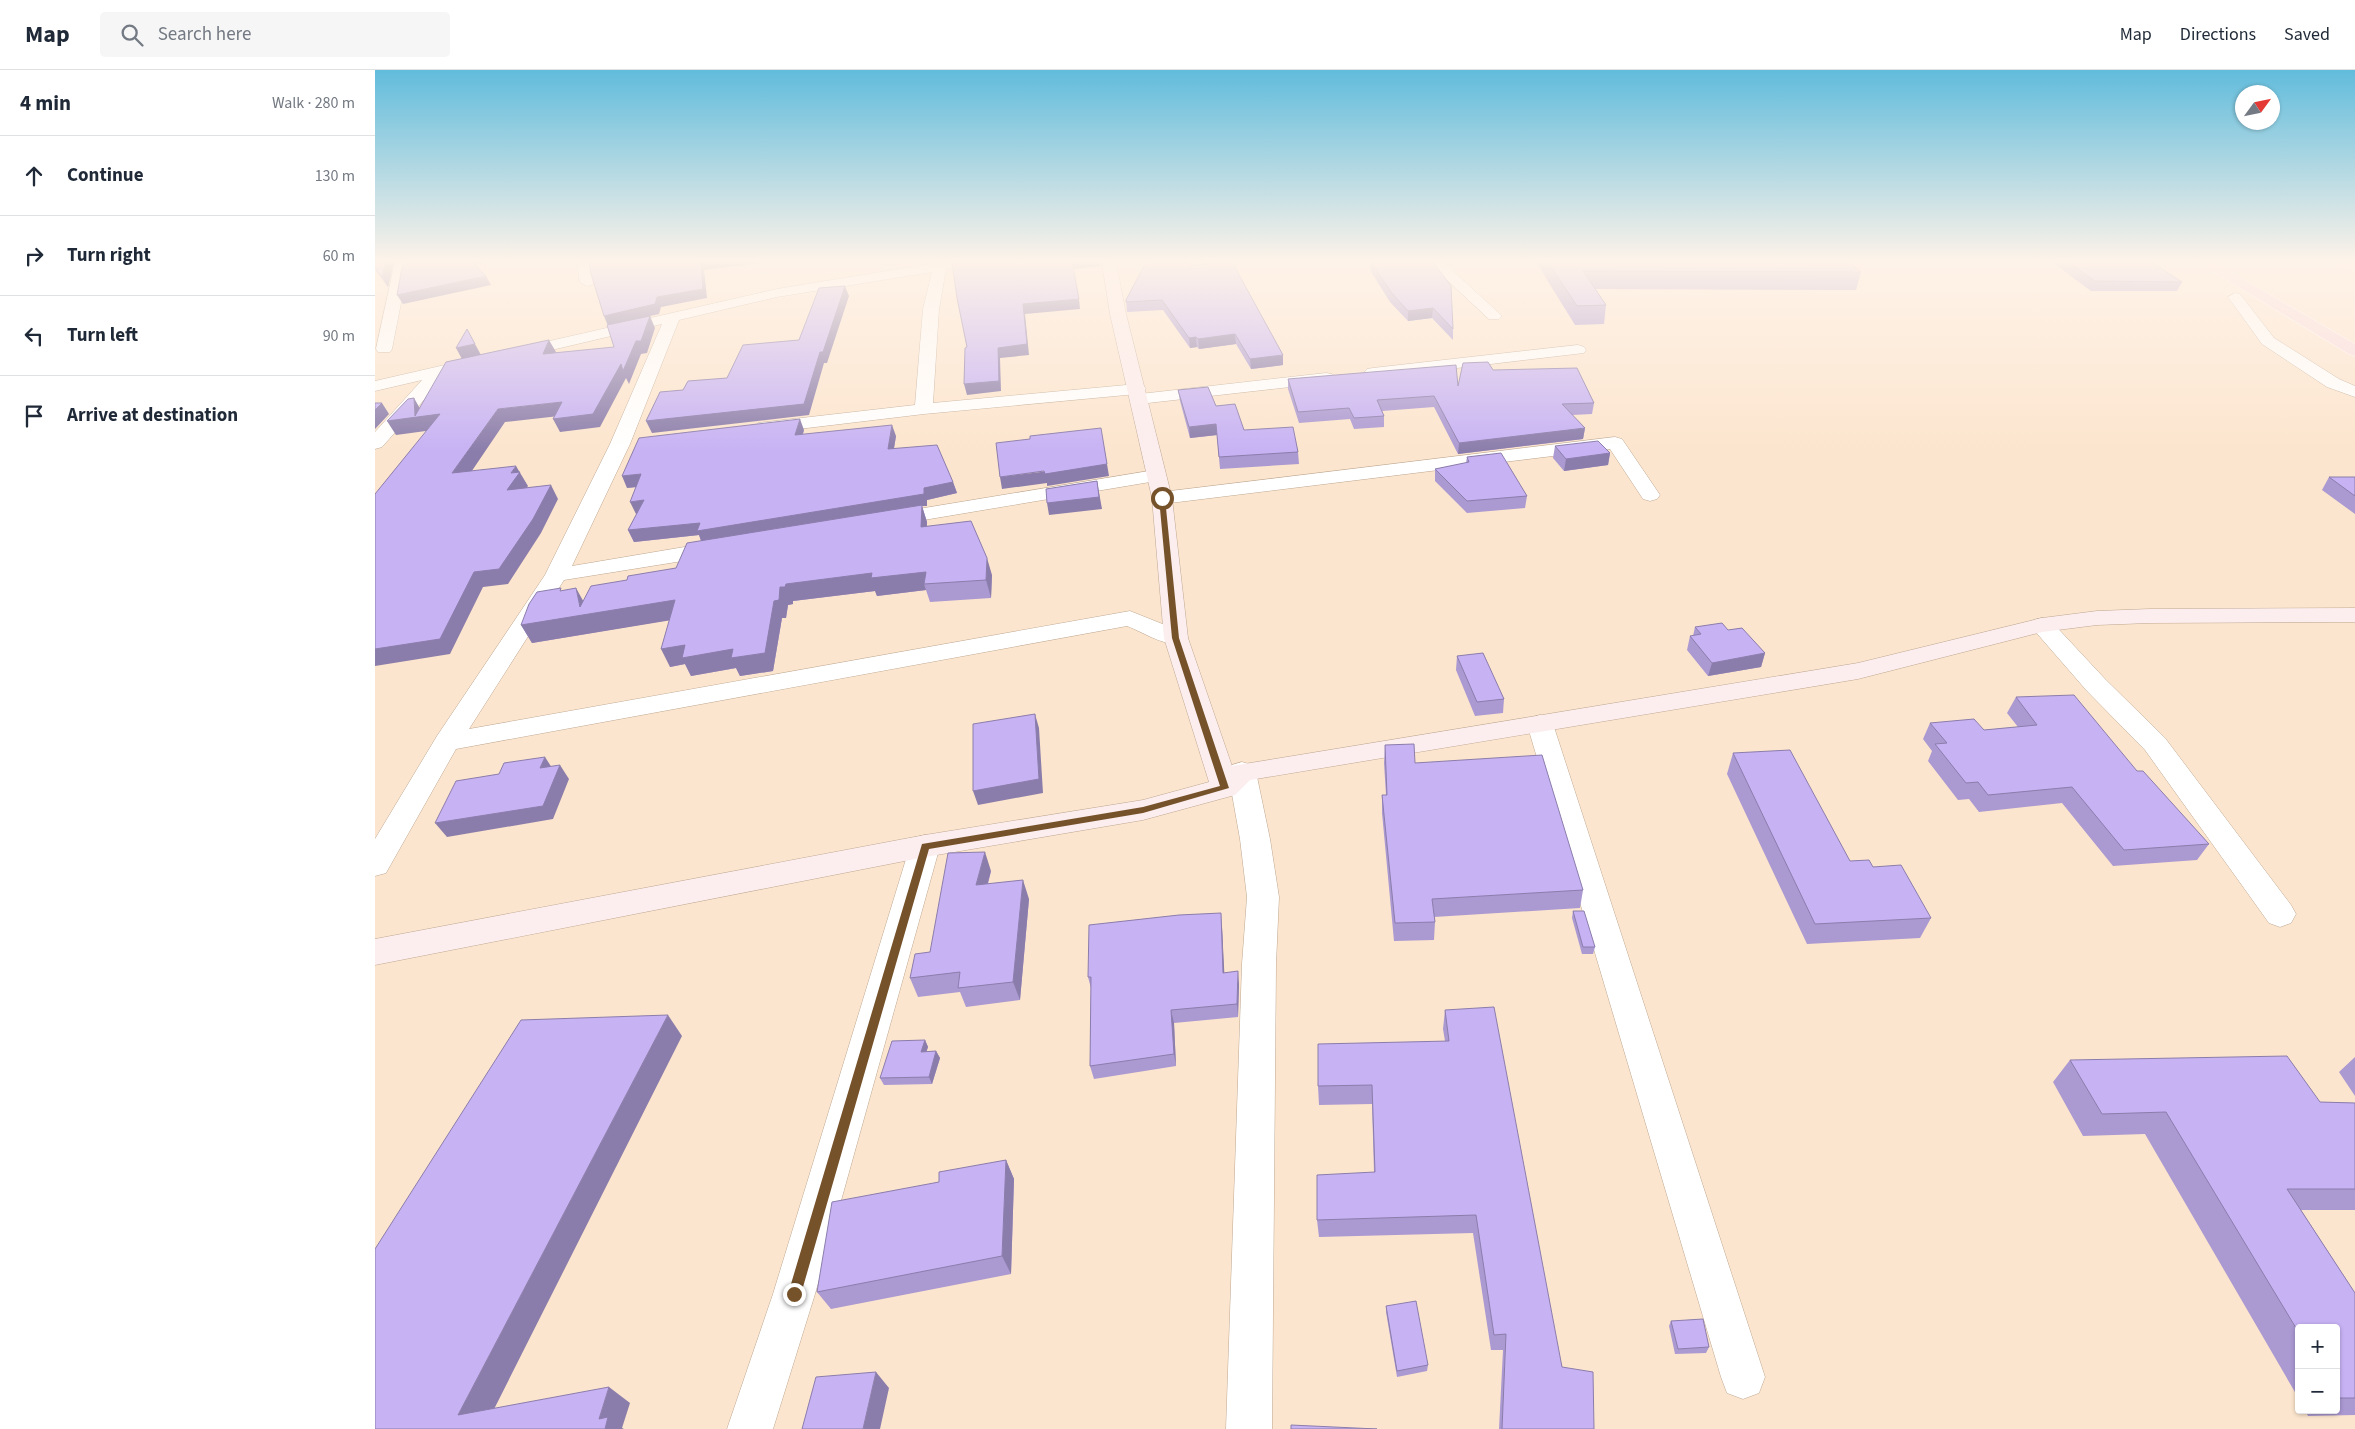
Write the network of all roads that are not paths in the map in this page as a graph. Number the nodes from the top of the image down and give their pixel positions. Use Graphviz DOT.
graph roads {
  1 [pos="388,325"];
  2 [pos="633,325"];
  3 [pos="670,325"];
  4 [pos="930,325"];
  5 [pos="1121,325"];
  6 [pos="2256,325"];
  7 [pos="2312,325"];
  8 [pos="383,349"];
  9 [pos="1578,350"];
  10 [pos="2355,351"];
  11 [pos="441,370"];
  12 [pos="1361,374"];
  13 [pos="1342,376"];
  14 [pos="375,386"];
  15 [pos="2355,392"];
  16 [pos="1138,394"];
  17 [pos="924,409"];
  18 [pos="747,429"];
  19 [pos="375,443"];
  20 [pos="1155,476"];
  21 [pos="1650,495"];
  22 [pos="1162,498"];
  23 [pos="870,523"];
  24 [pos="743,544"];
  25 [pos="556,575"];
  26 [pos="2355,615"];
  27 [pos="2042,625"];
  28 [pos="1176,638"];
  29 [pos="1540,724"];
  30 [pos="447,742"];
  31 [pos="1233,780"];
  32 [pos="925,846"];
  33 [pos="375,865"];
  34 [pos="2281,914"];
  35 [pos="375,952"];
  36 [pos="1743,1377"];
  37 [pos="750,1429"];
  38 [pos="1249,1429"];
  1 -- 8 [label="street"];
  2 -- 11 [label="street"];
  3 -- 25 [label="street"];
  4 -- 17 [label="street"];
  5 -- 16 [label="street"];
  6 -- 15 [label="street"];
  7 -- 10 [label="main road"];
  9 -- 12 [label="street"];
  11 -- 14 [label="street"];
  11 -- 19 [label="street"];
  13 -- 16 [label="street"];
  16 -- 17 [label="street"];
  16 -- 20 [label="street"];
  17 -- 18 [label="street"];
  20 -- 22 [label="street"];
  20 -- 23 [label="street"];
  21 -- 22 [label="street"];
  22 -- 28 [label="street"];
  24 -- 25 [label="street"];
  25 -- 30 [label="street"];
  26 -- 27 [label="street"];
  27 -- 29 [label="street"];
  27 -- 34 [label="street"];
  28 -- 30 [label="street"];
  28 -- 31 [label="street"];
  29 -- 31 [label="street"];
  29 -- 36 [label="street"];
  30 -- 33 [label="street"];
  31 -- 32 [label="street"];
  31 -- 38 [label="street"];
  32 -- 35 [label="street"];
  32 -- 37 [label="street"];
}
